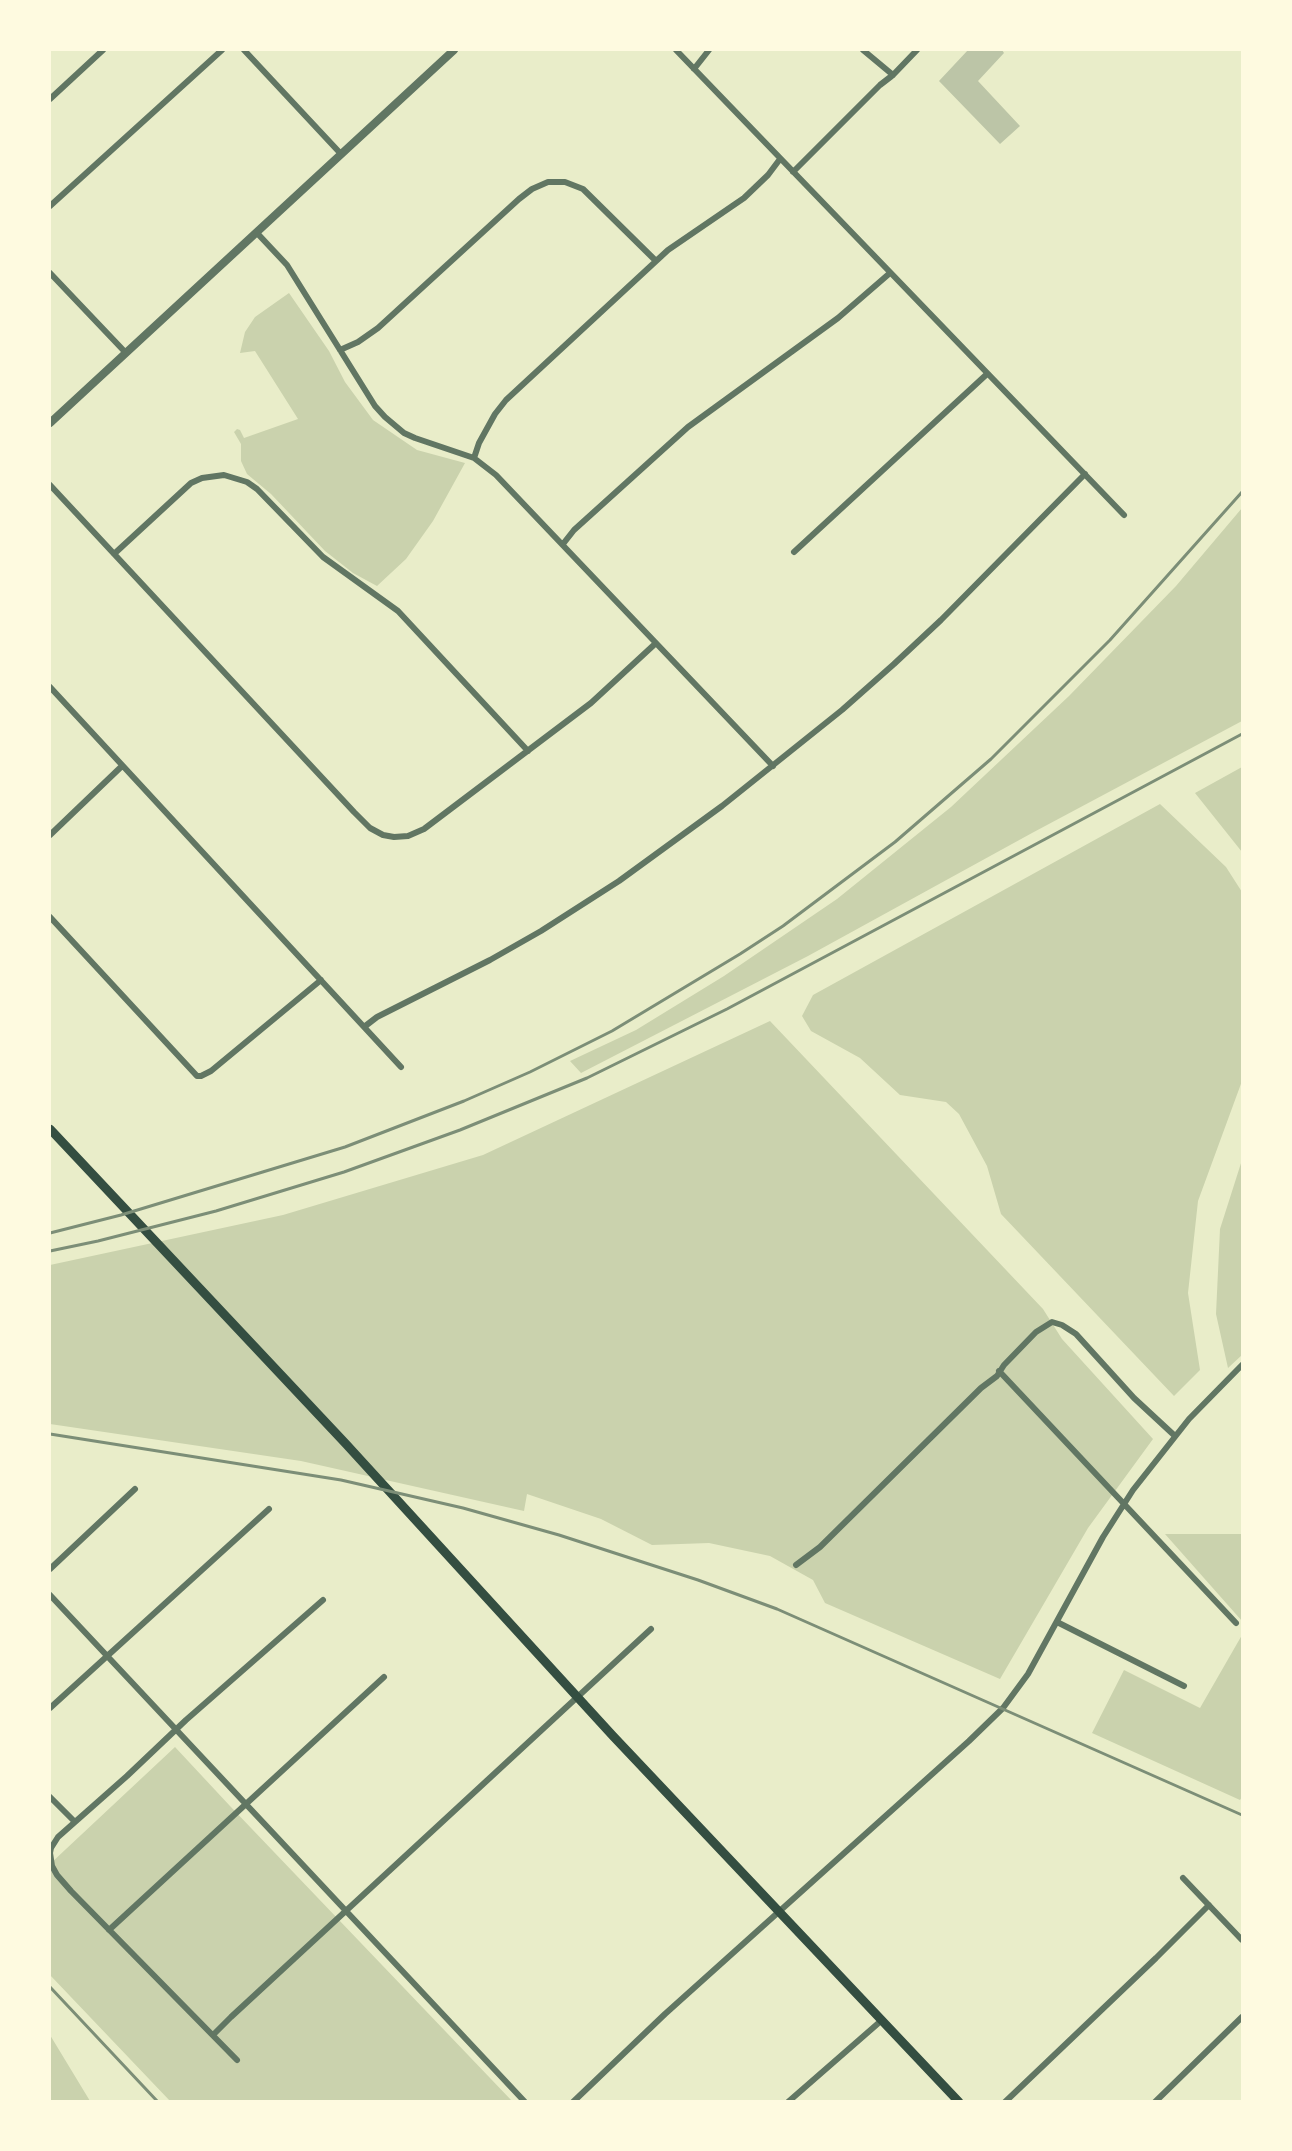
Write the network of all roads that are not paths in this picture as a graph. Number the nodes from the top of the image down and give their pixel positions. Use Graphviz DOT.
graph roads {
  1 [pos="103,50"];
  2 [pos="222,50"];
  3 [pos="244,50"];
  4 [pos="454,50"];
  5 [pos="676,50"];
  6 [pos="709,50"];
  7 [pos="864,50"];
  8 [pos="916,50"];
  9 [pos="694,69"];
  10 [pos="893,75"];
  11 [pos="50,99"];
  12 [pos="342,154"];
  13 [pos="780,159"];
  14 [pos="793,172"];
  15 [pos="50,206"];
  16 [pos="257,233"];
  17 [pos="656,261"];
  18 [pos="50,273"];
  19 [pos="890,273"];
  20 [pos="340,350"];
  21 [pos="126,352"];
  22 [pos="987,374"];
  23 [pos="50,423"];
  24 [pos="474,458"];
  25 [pos="1085,474"];
  26 [pos="50,485"];
  27 [pos="1124,515"];
  28 [pos="563,544"];
  29 [pos="794,552"];
  30 [pos="114,554"];
  31 [pos="656,643"];
  32 [pos="50,687"];
  33 [pos="528,751"];
  34 [pos="122,766"];
  35 [pos="773,766"];
  36 [pos="50,835"];
  37 [pos="50,918"];
  38 [pos="321,980"];
  39 [pos="364,1027"];
  40 [pos="401,1067"];
  41 [pos="50,1129"];
  42 [pos="1242,1365"];
  43 [pos="999,1371"];
  44 [pos="1174,1437"];
  45 [pos="135,1489"];
  46 [pos="1124,1502"];
  47 [pos="269,1509"];
  48 [pos="796,1565"];
  49 [pos="50,1569"];
  50 [pos="50,1595"];
  51 [pos="323,1600"];
  52 [pos="1057,1622"];
  53 [pos="1236,1623"];
  54 [pos="651,1629"];
  55 [pos="106,1656"];
  56 [pos="384,1677"];
  57 [pos="1184,1686"];
  58 [pos="577,1697"];
  59 [pos="50,1708"];
  60 [pos="176,1730"];
  61 [pos="50,1797"];
  62 [pos="245,1804"];
  63 [pos="75,1822"];
  64 [pos="51,1858"];
  65 [pos="1183,1878"];
  66 [pos="1209,1905"];
  67 [pos="778,1910"];
  68 [pos="346,1912"];
  69 [pos="110,1929"];
  70 [pos="1242,1940"];
  71 [pos="1242,2017"];
  72 [pos="882,2020"];
  73 [pos="213,2035"];
  74 [pos="237,2060"];
  75 [pos="525,2102"];
  76 [pos="573,2102"];
  77 [pos="788,2102"];
  78 [pos="959,2102"];
  79 [pos="1005,2102"];
  80 [pos="1155,2102"];
  1 -- 11 [label="street"];
  2 -- 15 [label="street"];
  3 -- 12 [label="street"];
  4 -- 12 [label="street"];
  5 -- 9 [label="street"];
  6 -- 9 [label="street"];
  7 -- 10 [label="street"];
  8 -- 10 [label="street"];
  9 -- 13 [label="street"];
  10 -- 14 [label="street"];
  12 -- 16 [label="street"];
  13 -- 14 [label="street"];
  13 -- 17 [label="street"];
  14 -- 19 [label="street"];
  16 -- 20 [label="street"];
  16 -- 21 [label="street"];
  17 -- 20 [label="street"];
  17 -- 24 [label="street"];
  18 -- 21 [label="street"];
  19 -- 22 [label="street"];
  19 -- 28 [label="street"];
  20 -- 24 [label="street"];
  21 -- 23 [label="street"];
  22 -- 25 [label="street"];
  22 -- 29 [label="street"];
  24 -- 28 [label="street"];
  25 -- 27 [label="street"];
  25 -- 35 [label="street"];
  26 -- 30 [label="street"];
  28 -- 31 [label="street"];
  30 -- 33 [label="street"];
  30 -- 33 [label="street"];
  31 -- 33 [label="street"];
  31 -- 35 [label="street"];
  32 -- 34 [label="street"];
  34 -- 36 [label="street"];
  34 -- 38 [label="street"];
  35 -- 39 [label="street"];
  37 -- 38 [label="street"];
  38 -- 39 [label="street"];
  39 -- 40 [label="street"];
  41 -- 58 [label="main road"];
  42 -- 44 [label="street"];
  43 -- 44 [label="street"];
  43 -- 46 [label="street"];
  43 -- 48 [label="street"];
  44 -- 46 [label="street"];
  45 -- 49 [label="street"];
  46 -- 52 [label="street"];
  46 -- 53 [label="street"];
  47 -- 55 [label="street"];
  50 -- 55 [label="street"];
  51 -- 60 [label="street"];
  52 -- 57 [label="street"];
  52 -- 67 [label="street"];
  54 -- 58 [label="street"];
  55 -- 59 [label="street"];
  55 -- 60 [label="street"];
  56 -- 62 [label="street"];
  58 -- 67 [label="main road"];
  58 -- 68 [label="street"];
  60 -- 62 [label="street"];
  60 -- 63 [label="street"];
  61 -- 63 [label="street"];
  62 -- 68 [label="street"];
  62 -- 69 [label="street"];
  63 -- 64 [label="street"];
  64 -- 69 [label="street"];
  65 -- 66 [label="street"];
  66 -- 70 [label="street"];
  66 -- 79 [label="street"];
  67 -- 72 [label="main road"];
  67 -- 76 [label="street"];
  68 -- 73 [label="street"];
  68 -- 75 [label="street"];
  69 -- 73 [label="street"];
  71 -- 80 [label="street"];
  72 -- 77 [label="street"];
  72 -- 78 [label="main road"];
  73 -- 74 [label="street"];
}
